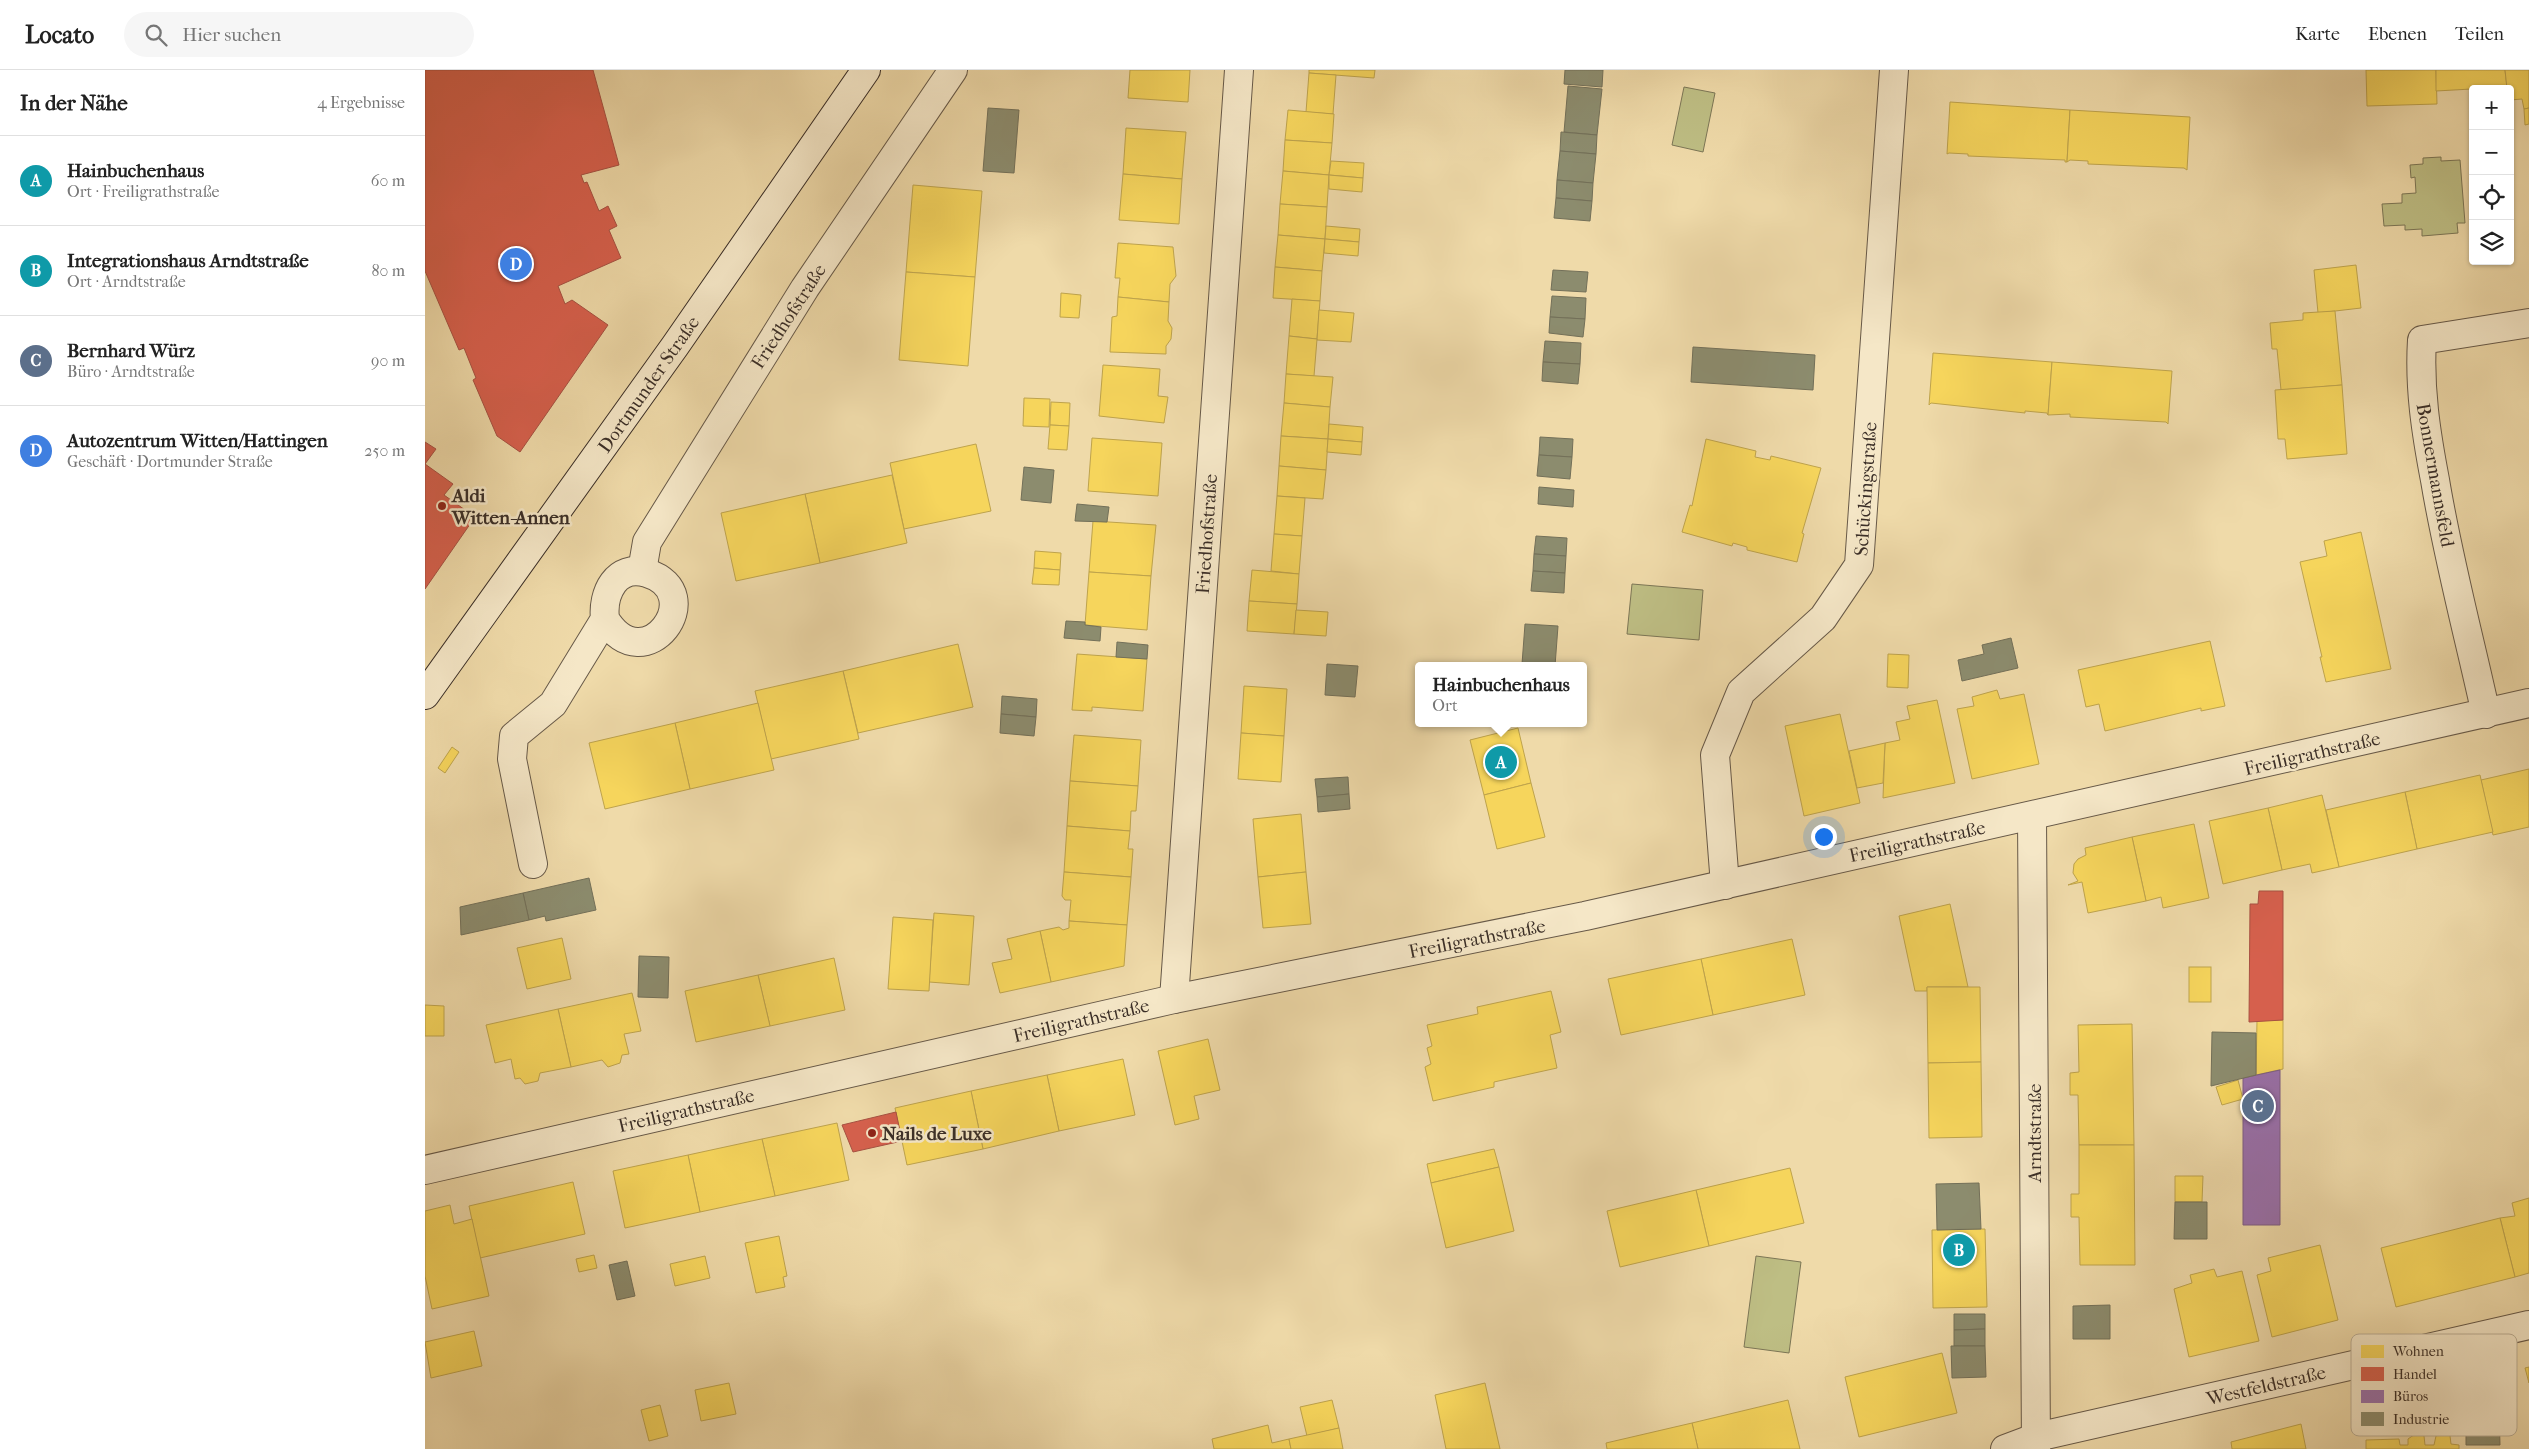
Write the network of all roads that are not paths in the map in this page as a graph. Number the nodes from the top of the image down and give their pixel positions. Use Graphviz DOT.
graph roads {
  1 [pos="866,70"];
  2 [pos="953,70"];
  3 [pos="1239,70"];
  4 [pos="1894,70"];
  5 [pos="2529,323"];
  6 [pos="642,571"];
  7 [pos="605,619"];
  8 [pos="425,695"];
  9 [pos="2529,704"];
  10 [pos="2487,714"];
  11 [pos="2032,816"];
  12 [pos="533,864"];
  13 [pos="1725,885"];
  14 [pos="1174,999"];
  15 [pos="425,1170"];
  16 [pos="2529,1325"];
  17 [pos="2491,1334"];
  18 [pos="2351,1368"];
  19 [pos="2037,1443"];
  20 [pos="2005,1449"];
  1 -- 8 [label="street, Dortmunder Straße"];
  2 -- 6 [label="street, Friedhofstraße"];
  3 -- 14 [label="street, Friedhofstraße"];
  4 -- 13 [label="street, Schückingstraße"];
  5 -- 10 [label="street, Bonnermannsfeld"];
  6 -- 7 [label="street"];
  6 -- 7 [label="street"];
  7 -- 12 [label="street"];
  9 -- 10 [label="street, Freiligrathstraße"];
  10 -- 11 [label="street, Freiligrathstraße"];
  11 -- 13 [label="street, Freiligrathstraße"];
  11 -- 19 [label="street, Arndtstraße"];
  13 -- 14 [label="street, Freiligrathstraße"];
  14 -- 15 [label="street, Freiligrathstraße"];
  16 -- 17 [label="street, Westfeldstraße"];
  18 -- 19 [label="street, Westfeldstraße"];
  19 -- 20 [label="street, Westfeldstraße"];
}
